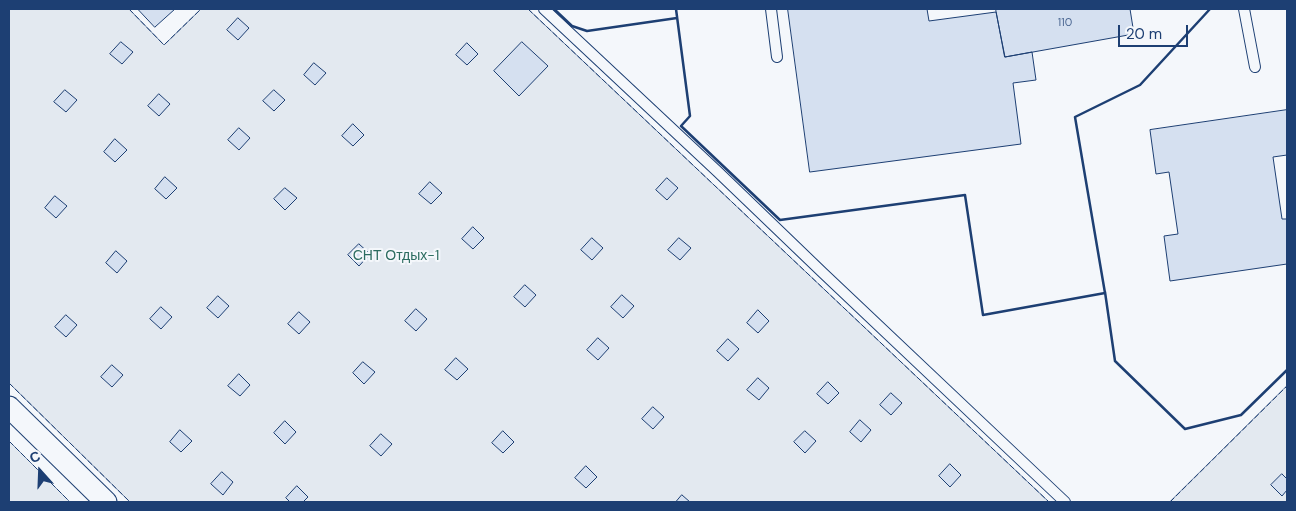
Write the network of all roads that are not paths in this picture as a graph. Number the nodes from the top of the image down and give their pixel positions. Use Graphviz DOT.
graph roads {
  1 [pos="544,9"];
  2 [pos="771,9"];
  3 [pos="1244,9"];
  4 [pos="777,57"];
  5 [pos="1255,67"];
  6 [pos="9,407"];
  7 [pos="106,502"];
  8 [pos="1065,502"];
  1 -- 8 [label="lane"];
  2 -- 4 [label="lane"];
  3 -- 5 [label="lane"];
  6 -- 7 [label="street"];
}
